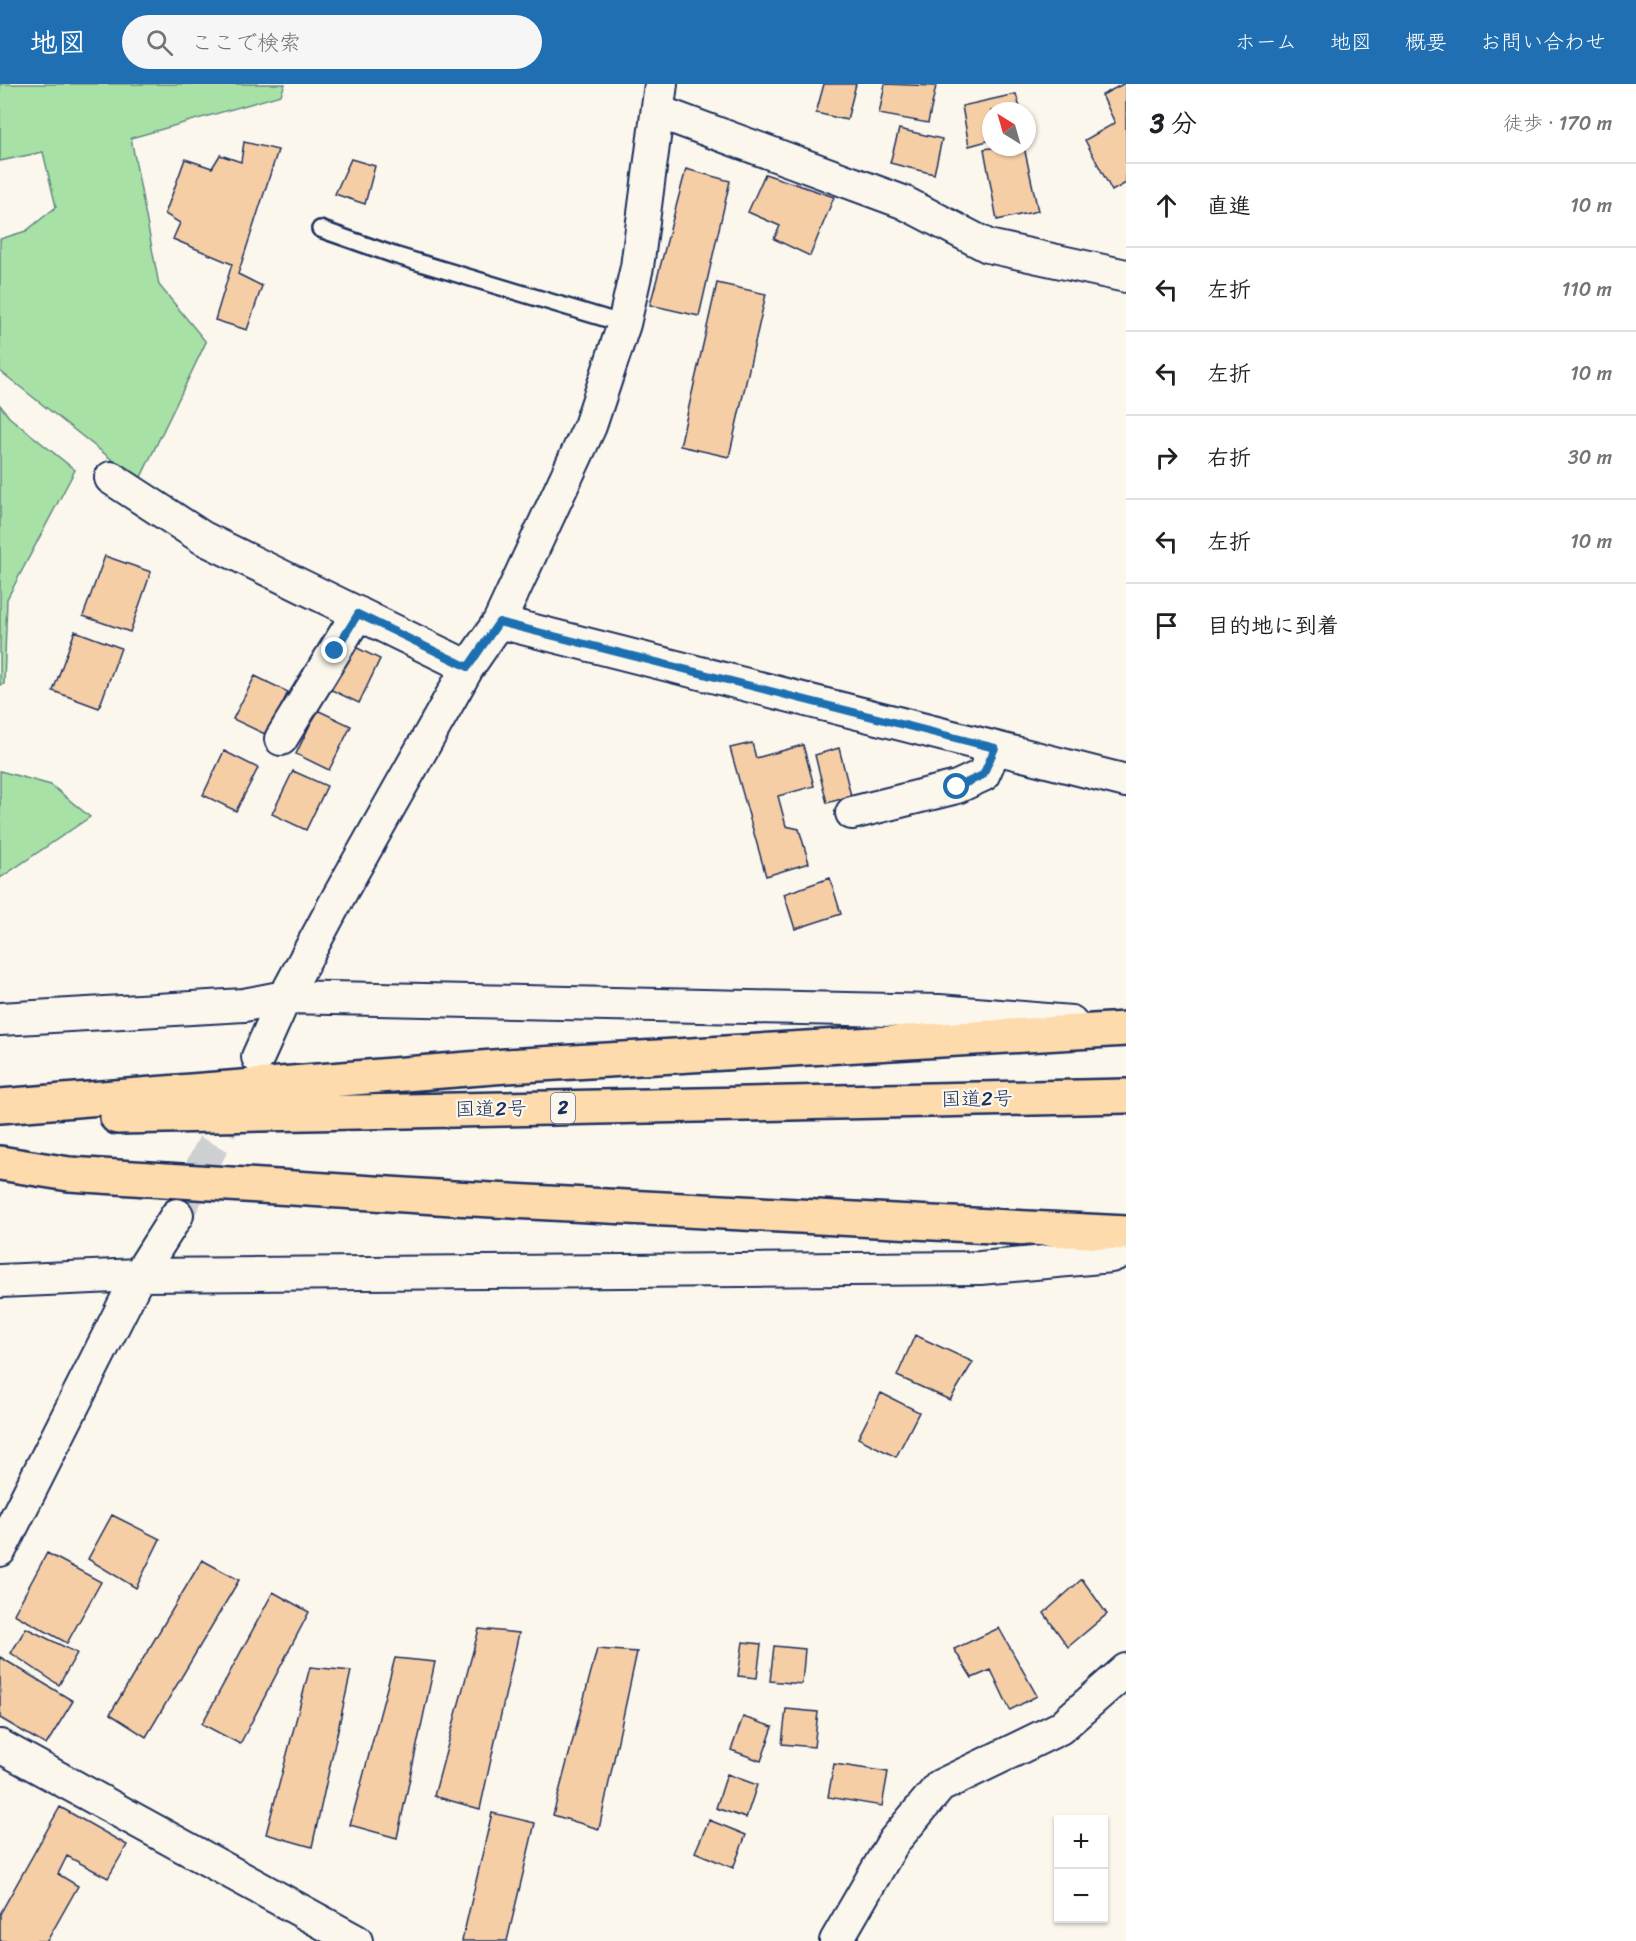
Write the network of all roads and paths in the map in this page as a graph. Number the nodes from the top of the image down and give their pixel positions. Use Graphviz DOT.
graph roads {
  1 [pos="660,98"];
  2 [pos="320,229"];
  3 [pos="1126,276"];
  4 [pos="624,324"];
  5 [pos="111,478"];
  6 [pos="358,614"];
  7 [pos="499,622"];
  8 [pos="468,667"];
  9 [pos="281,739"];
  10 [pos="995,748"];
  11 [pos="1126,781"];
  12 [pos="852,813"];
  13 [pos="285,997"];
  14 [pos="0,1019"];
  15 [pos="1126,1028"];
  16 [pos="258,1057"];
  17 [pos="1126,1096"];
  18 [pos="0,1106"];
  19 [pos="0,1119"];
  20 [pos="0,1163"];
  21 [pos="177,1215"];
  22 [pos="1126,1233"];
  23 [pos="1126,1250"];
  24 [pos="140,1275"];
  25 [pos="0,1281"];
  26 [pos="0,1550"];
  27 [pos="1126,1670"];
  28 [pos="0,1746"];
  29 [pos="356,1941"];
  30 [pos="836,1941"];
  1 -- 3 [label="street"];
  1 -- 4 [label="street"];
  2 -- 4 [label="lane"];
  4 -- 7 [label="street"];
  5 -- 6 [label="street"];
  6 -- 8 [label="street"];
  6 -- 9 [label="street"];
  7 -- 8 [label="street"];
  7 -- 10 [label="street"];
  8 -- 13 [label="street"];
  10 -- 11 [label="street"];
  10 -- 12 [label="street"];
  13 -- 14 [label="street"];
  13 -- 15 [label="street"];
  13 -- 16 [label="street"];
  15 -- 18 [label="highway"];
  17 -- 19 [label="highway, 国道2号 / 2"];
  20 -- 22 [label="highway"];
  21 -- 24 [label="street"];
  23 -- 24 [label="street"];
  24 -- 25 [label="street"];
  24 -- 26 [label="street"];
  27 -- 30 [label="street"];
  28 -- 29 [label="street"];
}
